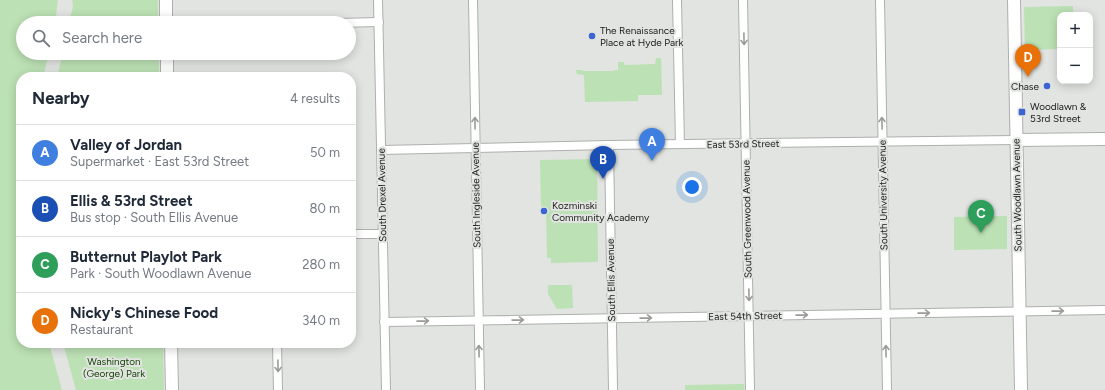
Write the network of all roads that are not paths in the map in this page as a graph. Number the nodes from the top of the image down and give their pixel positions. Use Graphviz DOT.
graph roads {
  1 [pos="166,0"];
  2 [pos="378,0"];
  3 [pos="473,0"];
  4 [pos="677,0"];
  5 [pos="743,0"];
  6 [pos="880,0"];
  7 [pos="1014,0"];
  8 [pos="166,16"];
  9 [pos="379,22"];
  10 [pos="356,23"];
  11 [pos="167,60"];
  12 [pos="168,72"];
  13 [pos="1105,139"];
  14 [pos="1016,140"];
  15 [pos="882,142"];
  16 [pos="680,144"];
  17 [pos="746,144"];
  18 [pos="609,145"];
  19 [pos="475,148"];
  20 [pos="381,150"];
  21 [pos="356,234"];
  22 [pos="383,234"];
  23 [pos="1105,310"];
  24 [pos="1019,311"];
  25 [pos="885,314"];
  26 [pos="749,316"];
  27 [pos="612,318"];
  28 [pos="478,320"];
  29 [pos="384,322"];
  30 [pos="172,348"];
  31 [pos="277,348"];
  32 [pos="172,390"];
  33 [pos="278,390"];
  34 [pos="386,390"];
  35 [pos="480,390"];
  36 [pos="613,390"];
  37 [pos="750,390"];
  38 [pos="887,390"];
  39 [pos="1021,390"];
  1 -- 8 [label="street"];
  2 -- 9 [label="street, South Drexel Avenue"];
  19 -- 3 [label="street, South Ingleside Avenue, one-way"];
  4 -- 16 [label="street"];
  5 -- 17 [label="street, South Greenwood Avenue, one-way"];
  15 -- 6 [label="street, South University Avenue, one-way"];
  7 -- 14 [label="street, South Woodlawn Avenue"];
  9 -- 10 [label="street"];
  9 -- 20 [label="street, South Drexel Avenue"];
  11 -- 12 [label="street"];
  13 -- 14 [label="street, East 53rd Street"];
  14 -- 15 [label="street, East 53rd Street"];
  14 -- 24 [label="street, South Woodlawn Avenue"];
  15 -- 17 [label="street, East 53rd Street"];
  15 -- 25 [label="street, South University Avenue"];
  16 -- 17 [label="street, East 53rd Street"];
  16 -- 18 [label="street, East 53rd Street"];
  17 -- 26 [label="street, South Greenwood Avenue, one-way"];
  18 -- 19 [label="street, East 53rd Street"];
  18 -- 27 [label="street, South Ellis Avenue"];
  19 -- 20 [label="street, East 53rd Street"];
  19 -- 28 [label="street, South Ingleside Avenue"];
  20 -- 22 [label="street, South Drexel Avenue"];
  21 -- 22 [label="street"];
  22 -- 29 [label="street, South Drexel Avenue"];
  24 -- 23 [label="street, East 54th Street, one-way"];
  25 -- 24 [label="street, East 54th Street, one-way"];
  24 -- 39 [label="street, South Woodlawn Avenue"];
  26 -- 25 [label="street, East 54th Street, one-way"];
  38 -- 25 [label="street, South University Avenue, one-way"];
  27 -- 26 [label="street, East 54th Street, one-way"];
  26 -- 37 [label="street, South Greenwood Avenue"];
  28 -- 27 [label="street, East 54th Street, one-way"];
  27 -- 36 [label="street, South Ellis Avenue"];
  29 -- 28 [label="street, East 54th Street, one-way"];
  35 -- 28 [label="street, South Ingleside Avenue, one-way"];
  29 -- 34 [label="street, South Drexel Avenue"];
  30 -- 32 [label="street"];
  31 -- 33 [label="street, one-way"];
}
